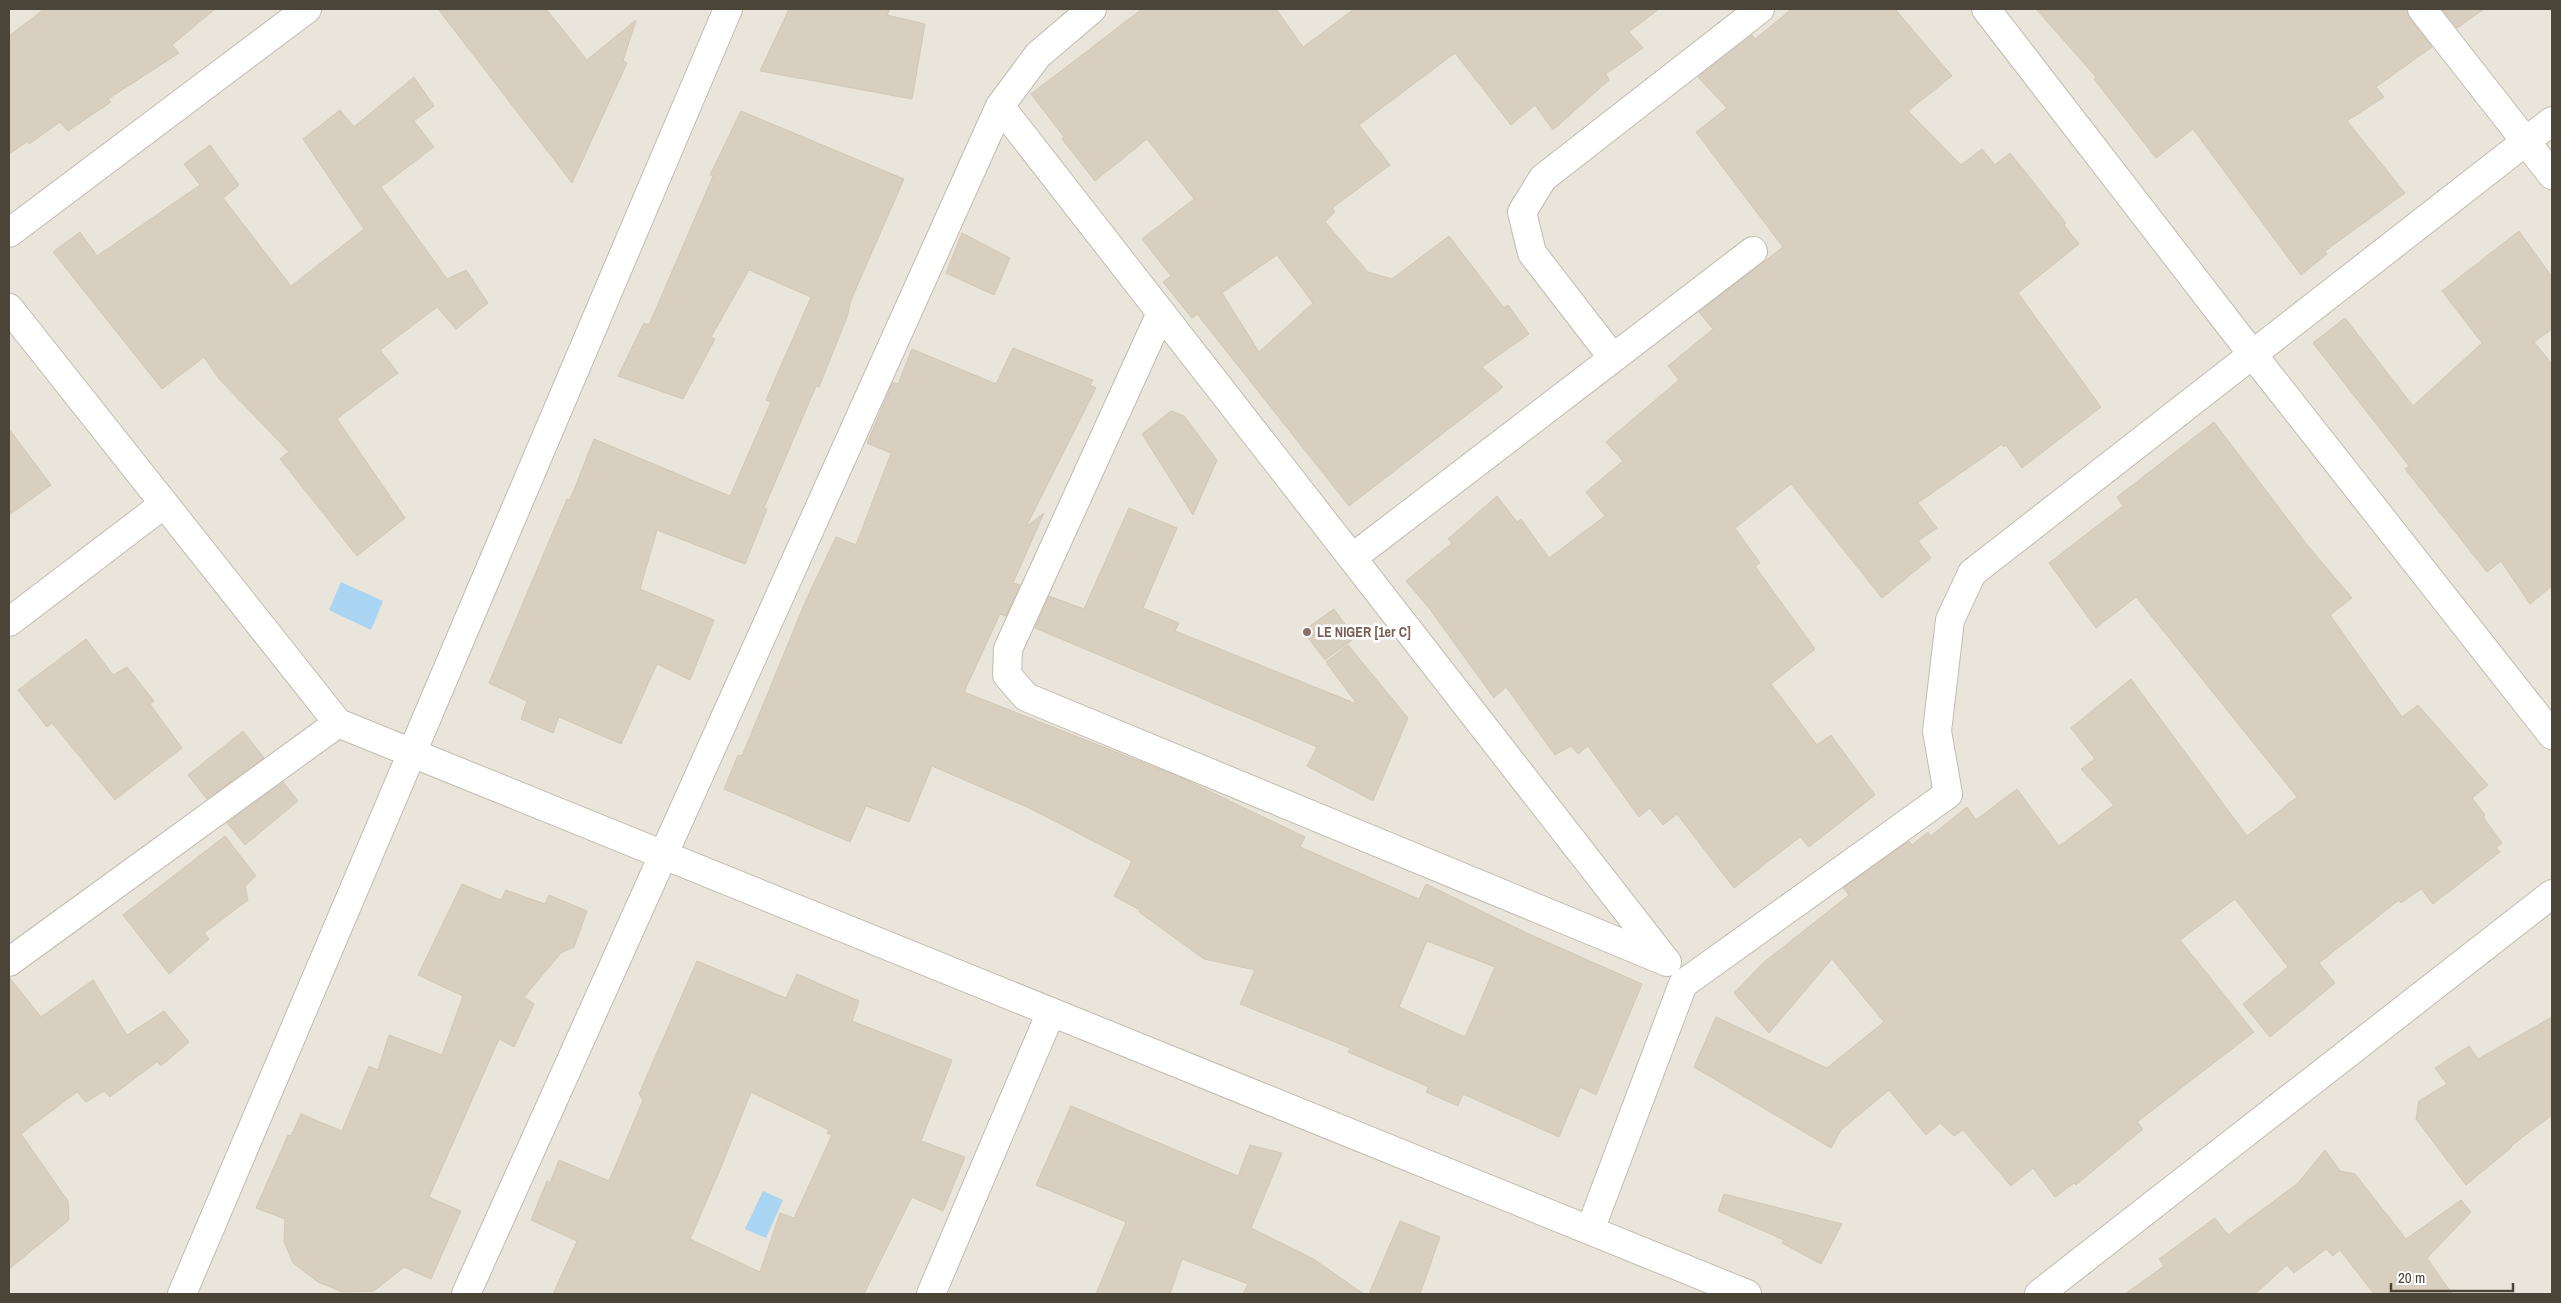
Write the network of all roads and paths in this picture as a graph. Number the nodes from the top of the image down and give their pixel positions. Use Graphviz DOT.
graph roads {
  1 [pos="307,9"];
  2 [pos="728,9"];
  3 [pos="1092,9"];
  4 [pos="1760,9"];
  5 [pos="1986,9"];
  6 [pos="2422,9"];
  7 [pos="1000,106"];
  8 [pos="2552,121"];
  9 [pos="2526,141"];
  10 [pos="2552,175"];
  11 [pos="9,233"];
  12 [pos="1754,251"];
  13 [pos="9,308"];
  14 [pos="1161,313"];
  15 [pos="2253,355"];
  16 [pos="1613,358"];
  17 [pos="164,504"];
  18 [pos="1352,558"];
  19 [pos="9,622"];
  20 [pos="338,724"];
  21 [pos="2552,735"];
  22 [pos="412,754"];
  23 [pos="664,855"];
  24 [pos="2552,894"];
  25 [pos="9,962"];
  26 [pos="1667,962"];
  27 [pos="1683,984"];
  28 [pos="1051,1012"];
  29 [pos="1590,1230"];
  30 [pos="182,1294"];
  31 [pos="466,1294"];
  32 [pos="931,1294"];
  33 [pos="1747,1294"];
  34 [pos="2039,1294"];
  1 -- 11 [label="street"];
  2 -- 22 [label="street"];
  3 -- 7 [label="street"];
  4 -- 16 [label="street"];
  5 -- 15 [label="street"];
  6 -- 9 [label="street"];
  7 -- 14 [label="street"];
  7 -- 23 [label="street"];
  8 -- 9 [label="street"];
  9 -- 10 [label="street"];
  9 -- 15 [label="street"];
  12 -- 16 [label="street"];
  13 -- 17 [label="street"];
  14 -- 18 [label="street"];
  14 -- 26 [label="street"];
  15 -- 21 [label="street"];
  15 -- 27 [label="street"];
  16 -- 18 [label="street"];
  17 -- 19 [label="street"];
  17 -- 20 [label="street"];
  18 -- 26 [label="street"];
  20 -- 22 [label="street"];
  20 -- 25 [label="street"];
  22 -- 23 [label="street"];
  22 -- 30 [label="street"];
  23 -- 28 [label="street"];
  23 -- 31 [label="street"];
  24 -- 34 [label="street"];
  26 -- 27 [label="street"];
  27 -- 29 [label="street"];
  28 -- 29 [label="street"];
  28 -- 32 [label="street"];
  29 -- 33 [label="street"];
}
